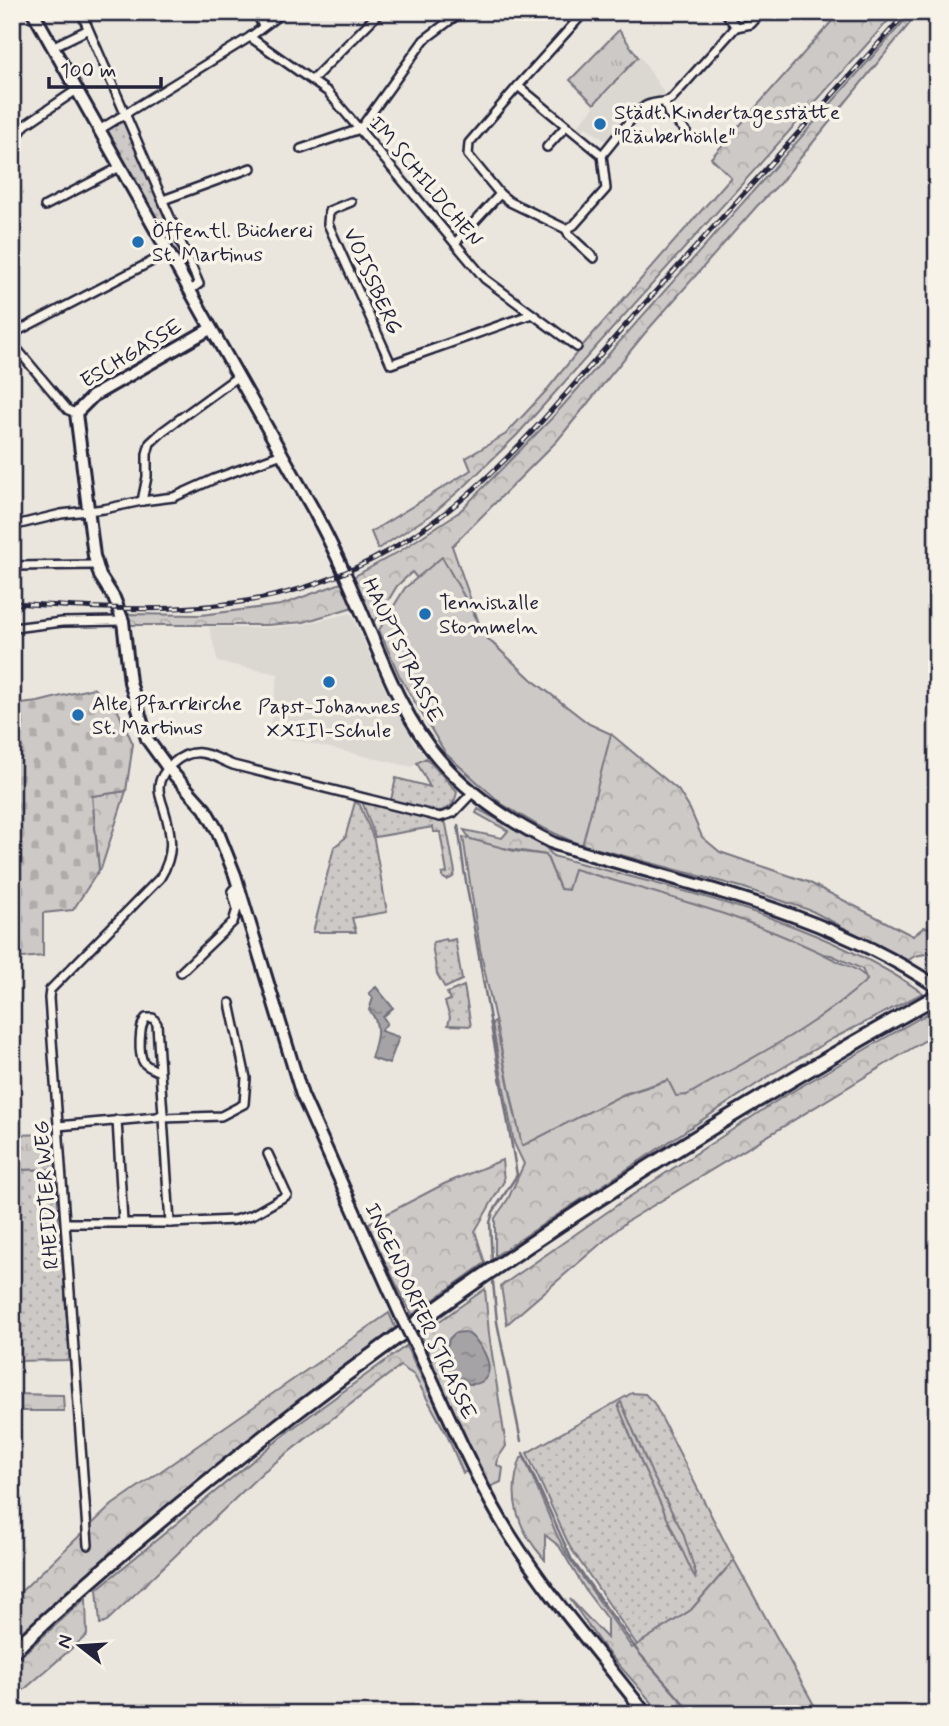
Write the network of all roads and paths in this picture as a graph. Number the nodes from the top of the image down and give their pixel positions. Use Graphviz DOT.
graph roads {
  1 [pos="33,12"];
  2 [pos="81,12"];
  3 [pos="256,12"];
  4 [pos="283,12"];
  5 [pos="380,12"];
  6 [pos="461,12"];
  7 [pos="725,12"];
  8 [pos="762,12"];
  9 [pos="581,16"];
  10 [pos="262,26"];
  11 [pos="736,27"];
  12 [pos="87,30"];
  13 [pos="250,37"];
  14 [pos="52,47"];
  15 [pos="312,80"];
  16 [pos="518,86"];
  17 [pos="75,91"];
  18 [pos="665,103"];
  19 [pos="126,114"];
  20 [pos="566,126"];
  21 [pos="360,129"];
  22 [pos="99,130"];
  23 [pos="686,131"];
  24 [pos="12,144"];
  25 [pos="547,147"];
  26 [pos="301,149"];
  27 [pos="602,155"];
  28 [pos="120,167"];
  29 [pos="251,168"];
  30 [pos="500,194"];
  31 [pos="163,200"];
  32 [pos="351,202"];
  33 [pos="45,206"];
  34 [pos="566,229"];
  35 [pos="456,243"];
  36 [pos="169,253"];
  37 [pos="594,258"];
  38 [pos="189,291"];
  39 [pos="532,314"];
  40 [pos="210,329"];
  41 [pos="12,334"];
  42 [pos="12,343"];
  43 [pos="577,347"];
  44 [pos="237,377"];
  45 [pos="76,413"];
  46 [pos="282,454"];
  47 [pos="142,501"];
  48 [pos="88,511"];
  49 [pos="12,517"];
  50 [pos="13,526"];
  51 [pos="96,565"];
  52 [pos="12,566"];
  53 [pos="123,621"];
  54 [pos="13,628"];
  55 [pos="168,768"];
  56 [pos="472,793"];
  57 [pos="238,886"];
  58 [pos="181,972"];
  59 [pos="937,987"];
  60 [pos="937,996"];
  61 [pos="230,1003"];
  62 [pos="160,1072"];
  63 [pos="163,1116"];
  64 [pos="117,1120"];
  65 [pos="58,1126"];
  66 [pos="268,1154"];
  67 [pos="122,1222"];
  68 [pos="67,1223"];
  69 [pos="170,1223"];
  70 [pos="88,1545"];
  71 [pos="12,1652"];
  72 [pos="646,1714"];
  1 -- 14 [label="street, HAUPTSTRASSE"];
  2 -- 12 [label="street"];
  3 -- 10 [label="street"];
  4 -- 10 [label="street"];
  5 -- 15 [label="street"];
  6 -- 21 [label="street"];
  7 -- 11 [label="street"];
  8 -- 11 [label="street"];
  9 -- 16 [label="street"];
  10 -- 13 [label="street"];
  11 -- 18 [label="street"];
  12 -- 14 [label="street"];
  12 -- 19 [label="street"];
  13 -- 15 [label="street, IM SCHILDCHEN"];
  13 -- 19 [label="street"];
  14 -- 17 [label="street, HAUPTSTRASSE"];
  15 -- 21 [label="street, IM SCHILDCHEN"];
  16 -- 20 [label="street"];
  16 -- 30 [label="street"];
  17 -- 22 [label="street, HAUPTSTRASSE"];
  17 -- 24 [label="street"];
  18 -- 23 [label="street"];
  18 -- 27 [label="street"];
  19 -- 22 [label="street"];
  19 -- 31 [label="street"];
  20 -- 25 [label="street"];
  20 -- 27 [label="street"];
  21 -- 26 [label="street"];
  21 -- 35 [label="street, IM SCHILDCHEN"];
  22 -- 28 [label="street, HAUPTSTRASSE"];
  27 -- 34 [label="street"];
  28 -- 33 [label="street"];
  28 -- 36 [label="street, HAUPTSTRASSE"];
  29 -- 31 [label="street"];
  30 -- 34 [label="street"];
  30 -- 35 [label="street"];
  31 -- 38 [label="street"];
  32 -- 39 [label="street, VOISSBERG"];
  34 -- 37 [label="street"];
  35 -- 39 [label="street, IM SCHILDCHEN"];
  36 -- 38 [label="street, HAUPTSTRASSE"];
  36 -- 41 [label="street"];
  38 -- 40 [label="street, HAUPTSTRASSE"];
  39 -- 43 [label="street, IM SCHILDCHEN"];
  40 -- 44 [label="street, HAUPTSTRASSE"];
  40 -- 45 [label="street, ESCHGASSE"];
  42 -- 45 [label="street"];
  44 -- 46 [label="street, HAUPTSTRASSE"];
  44 -- 47 [label="street"];
  45 -- 48 [label="street"];
  46 -- 47 [label="street"];
  46 -- 56 [label="street, HAUPTSTRASSE"];
  47 -- 48 [label="street"];
  48 -- 50 [label="street"];
  48 -- 51 [label="street"];
  49 -- 50 [label="street"];
  51 -- 52 [label="street"];
  51 -- 53 [label="street, INGENDORFER STRASSE"];
  53 -- 54 [label="street"];
  53 -- 55 [label="street, INGENDORFER STRASSE"];
  55 -- 56 [label="street"];
  55 -- 57 [label="street, INGENDORFER STRASSE"];
  55 -- 65 [label="street, RHEIDTER WEG"];
  56 -- 59 [label="street, HAUPTSTRASSE"];
  57 -- 58 [label="street, INGENDORFER STRASSE"];
  57 -- 72 [label="street, INGENDORFER STRASSE, bridge"];
  60 -- 71 [label="main road"];
  61 -- 63 [label="street"];
  62 -- 62 [label="street"];
  62 -- 63 [label="street"];
  63 -- 64 [label="street"];
  63 -- 69 [label="street"];
  64 -- 65 [label="street"];
  64 -- 67 [label="street"];
  65 -- 68 [label="street, RHEIDTER WEG"];
  66 -- 69 [label="street"];
  67 -- 68 [label="street"];
  67 -- 69 [label="street"];
  68 -- 70 [label="street, RHEIDTER WEG"];
}
